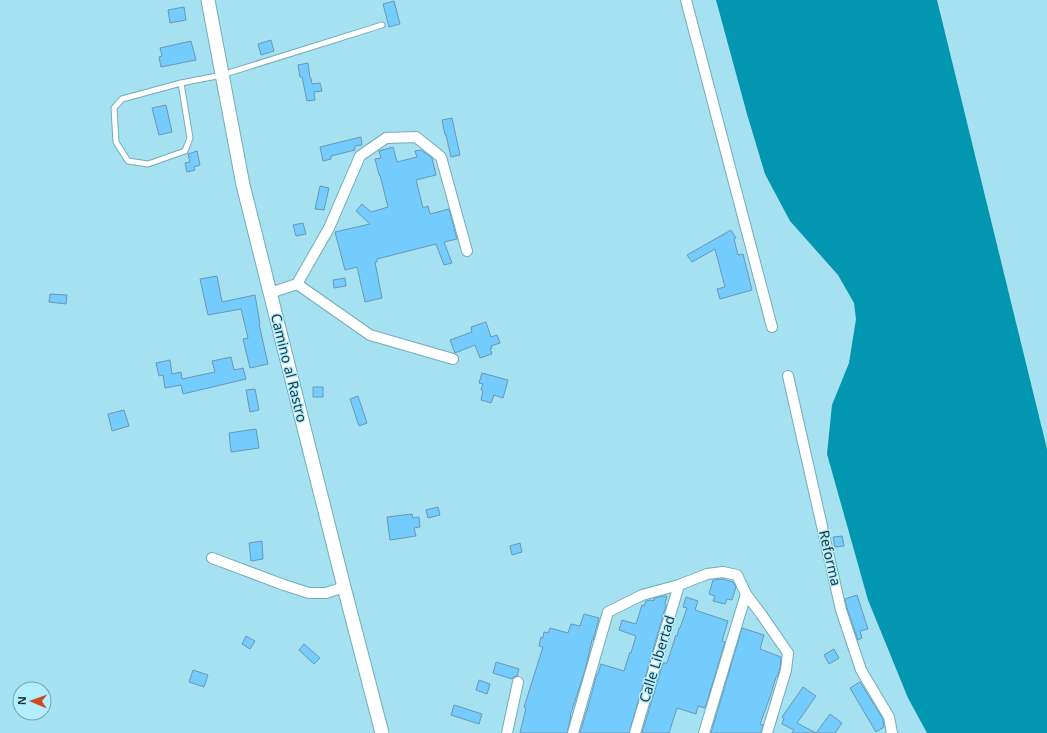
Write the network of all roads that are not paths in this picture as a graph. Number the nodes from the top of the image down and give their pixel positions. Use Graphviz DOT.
graph roads {
  1 [pos="208,0"];
  2 [pos="686,0"];
  3 [pos="382,25"];
  4 [pos="222,75"];
  5 [pos="181,83"];
  6 [pos="467,251"];
  7 [pos="297,284"];
  8 [pos="270,293"];
  9 [pos="772,326"];
  10 [pos="454,359"];
  11 [pos="788,376"];
  12 [pos="212,558"];
  13 [pos="679,585"];
  14 [pos="344,587"];
  15 [pos="746,594"];
  16 [pos="518,682"];
  17 [pos="382,733"];
  18 [pos="507,733"];
  19 [pos="573,733"];
  20 [pos="635,733"];
  21 [pos="704,733"];
  22 [pos="767,733"];
  23 [pos="892,733"];
  1 -- 4 [label="street, Camino al Rastro"];
  2 -- 9 [label="street"];
  3 -- 4 [label="lane"];
  4 -- 5 [label="lane"];
  4 -- 8 [label="street, Camino al Rastro"];
  5 -- 5 [label="lane"];
  6 -- 7 [label="street"];
  7 -- 8 [label="street"];
  7 -- 10 [label="street"];
  8 -- 14 [label="street, Camino al Rastro"];
  11 -- 23 [label="street, Reforma"];
  12 -- 14 [label="street"];
  13 -- 15 [label="street"];
  13 -- 19 [label="street"];
  13 -- 20 [label="street, Calle Libertad"];
  14 -- 17 [label="street, Camino al Rastro"];
  15 -- 21 [label="street"];
  15 -- 22 [label="street"];
  16 -- 18 [label="street"];
}
